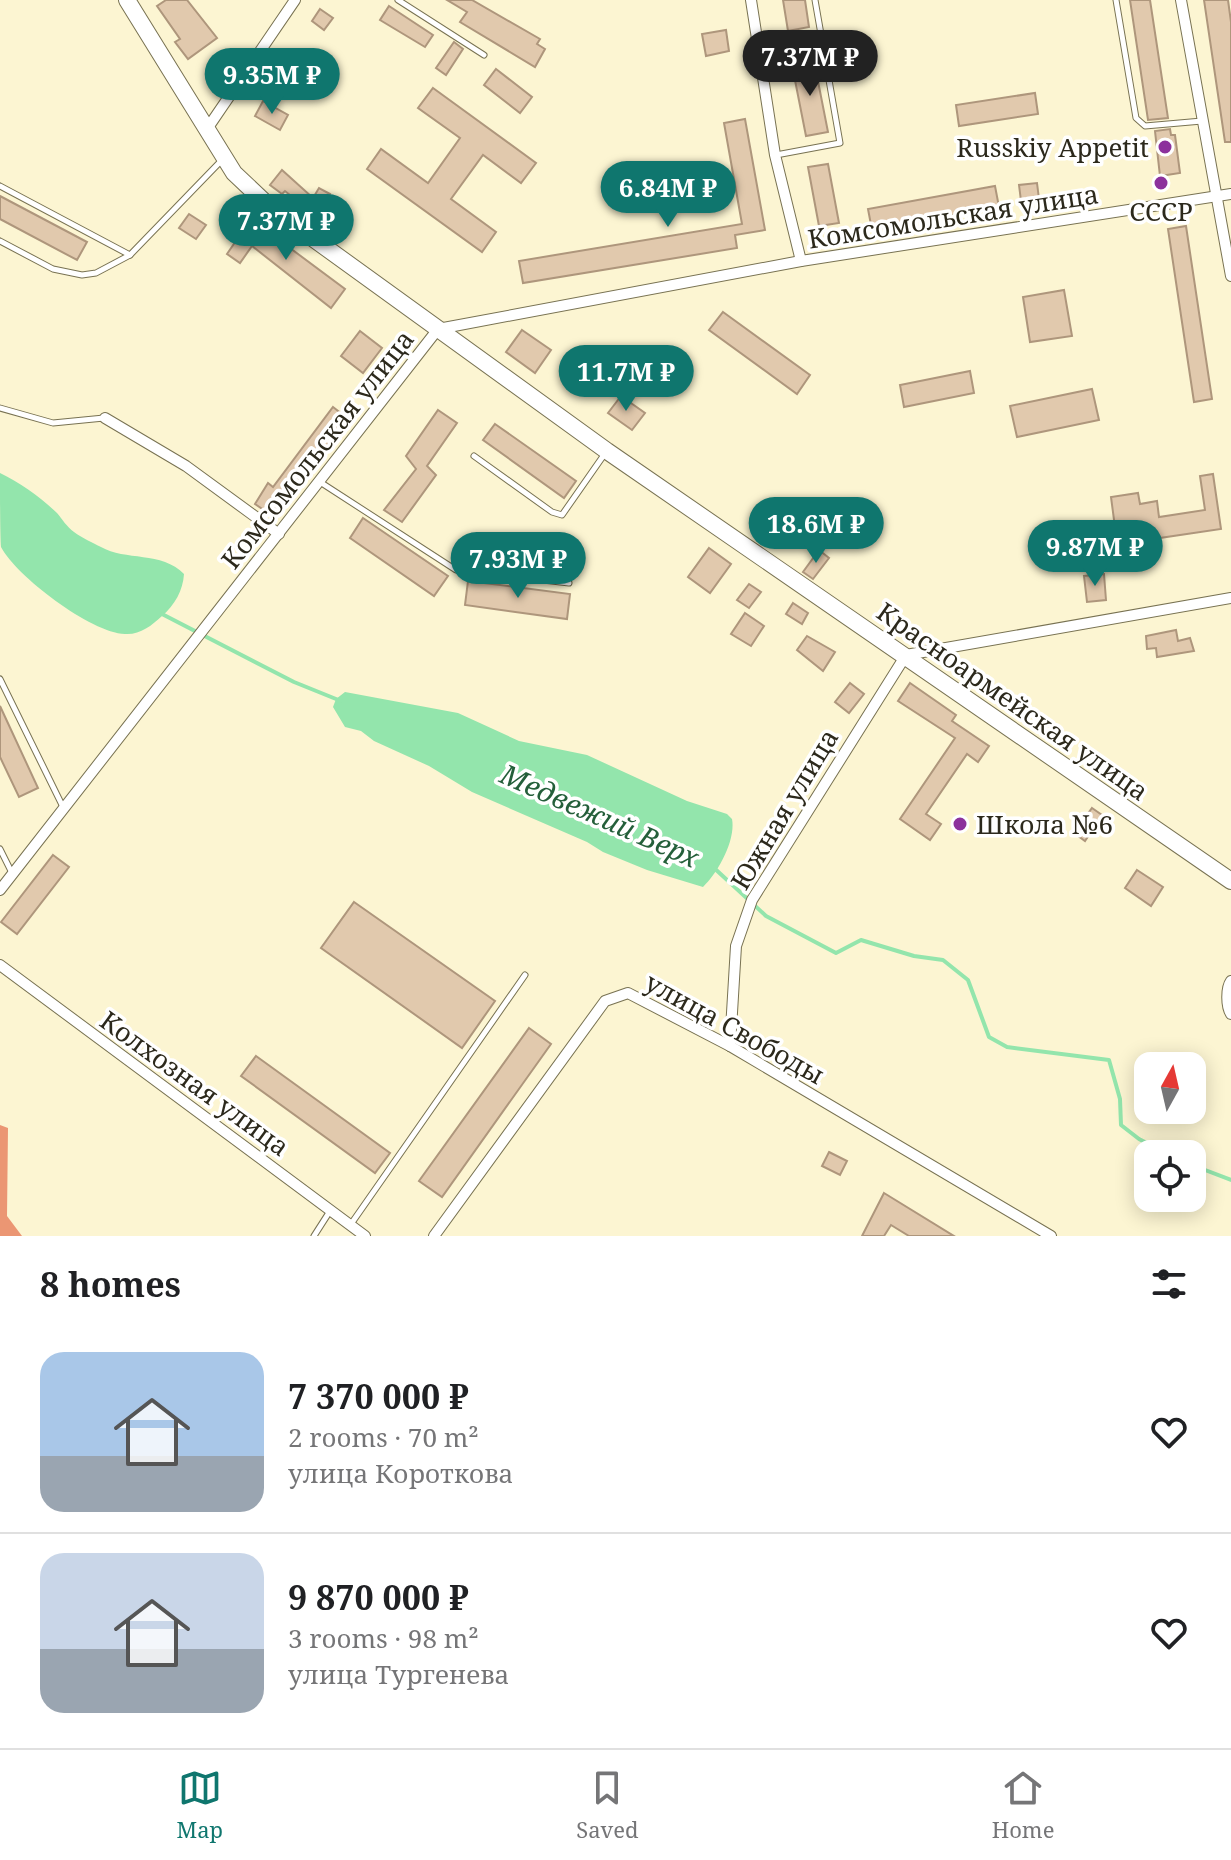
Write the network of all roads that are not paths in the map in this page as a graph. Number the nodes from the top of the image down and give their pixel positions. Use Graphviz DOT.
graph roads {
  1 [pos="127,0"];
  2 [pos="295,0"];
  3 [pos="398,0"];
  4 [pos="751,0"];
  5 [pos="815,0"];
  6 [pos="1116,0"];
  7 [pos="1181,0"];
  8 [pos="484,55"];
  9 [pos="1203,121"];
  10 [pos="207,129"];
  11 [pos="775,155"];
  12 [pos="225,157"];
  13 [pos="0,186"];
  14 [pos="1231,194"];
  15 [pos="1217,197"];
  16 [pos="0,241"];
  17 [pos="130,255"];
  18 [pos="801,261"];
  19 [pos="1231,276"];
  20 [pos="438,329"];
  21 [pos="0,408"];
  22 [pos="105,418"];
  23 [pos="607,451"];
  24 [pos="474,456"];
  25 [pos="320,482"];
  26 [pos="279,534"];
  27 [pos="569,583"];
  28 [pos="1231,598"];
  29 [pos="906,655"];
  30 [pos="0,679"];
  31 [pos="64,809"];
  32 [pos="0,849"];
  33 [pos="12,874"];
  34 [pos="1231,881"];
  35 [pos="0,890"];
  36 [pos="0,965"];
  37 [pos="525,975"];
  38 [pos="1231,981"];
  39 [pos="1231,1014"];
  40 [pos="730,1046"];
  41 [pos="330,1210"];
  42 [pos="350,1225"];
  43 [pos="314,1236"];
  44 [pos="365,1236"];
  45 [pos="434,1236"];
  46 [pos="1051,1236"];
  1 -- 10 [label="main road, Красноармейская улица"];
  2 -- 10 [label="street"];
  3 -- 8 [label="lane"];
  4 -- 11 [label="street"];
  5 -- 11 [label="lane"];
  6 -- 9 [label="lane"];
  7 -- 9 [label="street"];
  9 -- 15 [label="street"];
  10 -- 12 [label="main road, Красноармейская улица"];
  11 -- 18 [label="street"];
  12 -- 17 [label="lane"];
  12 -- 20 [label="main road, Красноармейская улица"];
  13 -- 17 [label="lane"];
  14 -- 15 [label="street, Комсомольская улица"];
  15 -- 18 [label="street, Комсомольская улица"];
  15 -- 19 [label="street"];
  16 -- 17 [label="lane"];
  18 -- 20 [label="street, Комсомольская улица"];
  20 -- 23 [label="main road, Красноармейская улица"];
  20 -- 25 [label="street, Комсомольская улица"];
  21 -- 22 [label="lane"];
  22 -- 26 [label="street"];
  23 -- 24 [label="lane"];
  23 -- 29 [label="main road, Красноармейская улица"];
  25 -- 26 [label="street, Комсомольская улица"];
  25 -- 27 [label="lane"];
  26 -- 31 [label="street, Комсомольская улица"];
  28 -- 29 [label="street"];
  29 -- 34 [label="main road, Красноармейская улица"];
  29 -- 40 [label="street, Южная улица"];
  30 -- 31 [label="lane"];
  31 -- 33 [label="street, Комсомольская улица"];
  32 -- 33 [label="lane"];
  33 -- 35 [label="street, Комсомольская улица"];
  36 -- 41 [label="street, Колхозная улица"];
  37 -- 42 [label="lane"];
  38 -- 39 [label="street"];
  40 -- 45 [label="street, улица Свободы"];
  40 -- 46 [label="street, улица Свободы"];
  41 -- 42 [label="street, Колхозная улица"];
  41 -- 43 [label="lane"];
  42 -- 44 [label="street, Колхозная улица"];
}
